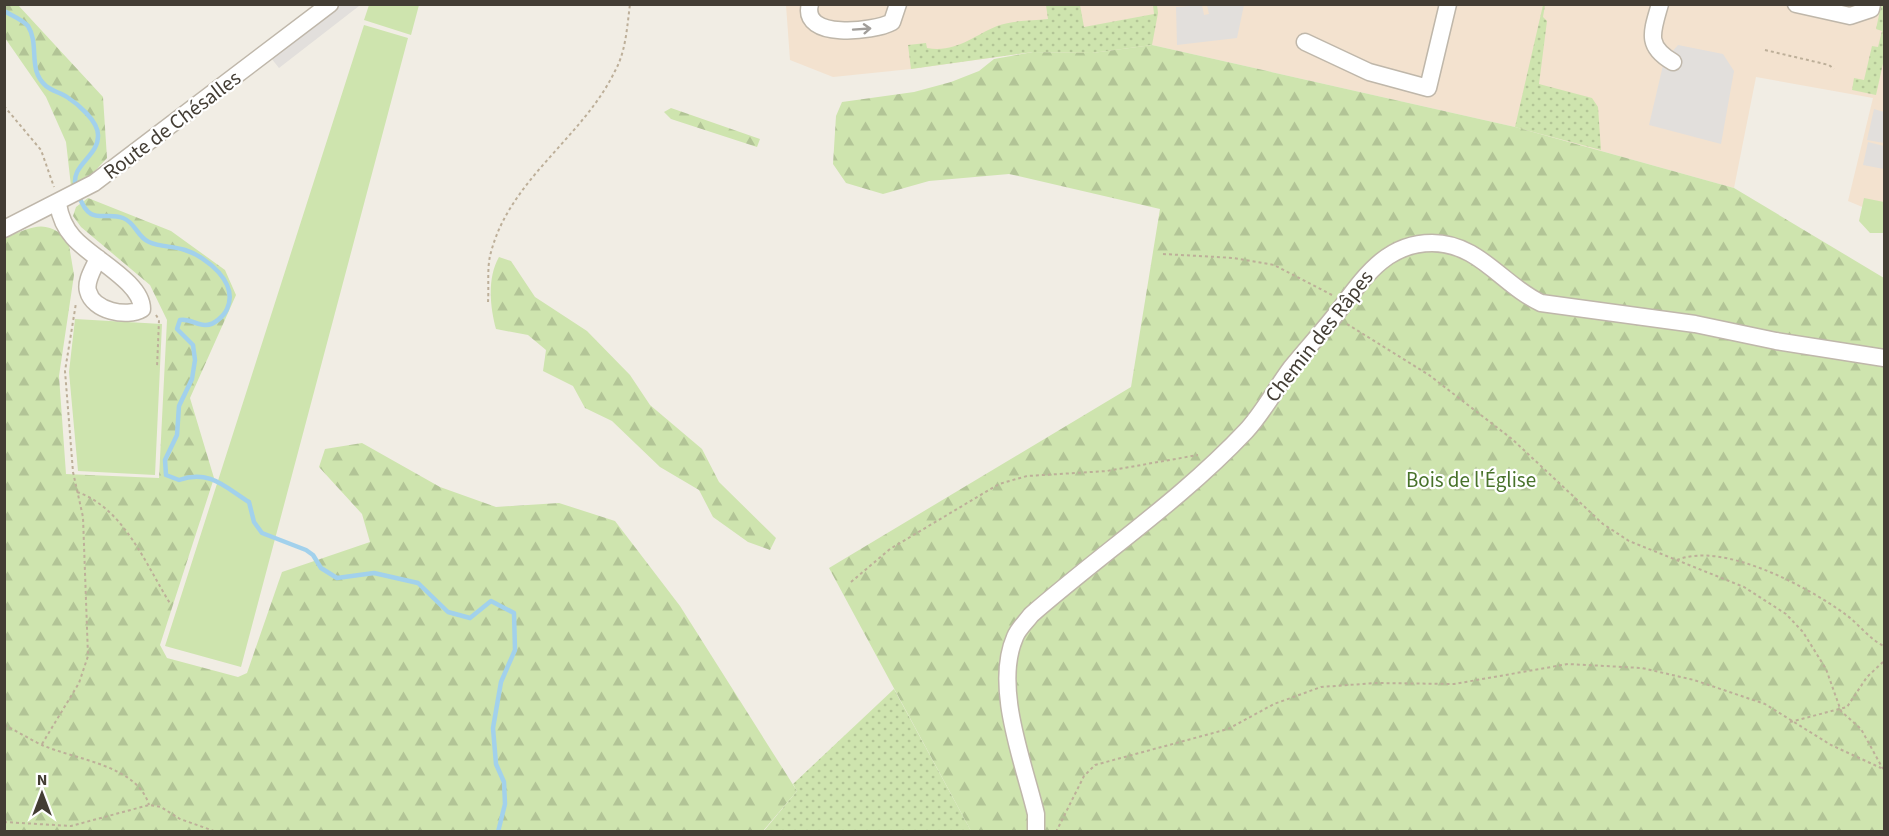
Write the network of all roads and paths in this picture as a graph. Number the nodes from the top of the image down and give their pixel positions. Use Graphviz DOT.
graph roads {
  1 [pos="330,4"];
  2 [pos="630,4"];
  3 [pos="810,4"];
  4 [pos="898,4"];
  5 [pos="1448,4"];
  6 [pos="1660,4"];
  7 [pos="1796,4"];
  8 [pos="1872,4"];
  9 [pos="1305,42"];
  10 [pos="1765,50"];
  11 [pos="1673,62"];
  12 [pos="1834,69"];
  13 [pos="4,106"];
  14 [pos="63,201"];
  15 [pos="4,229"];
  16 [pos="1163,254"];
  17 [pos="98,258"];
  18 [pos="87,290"];
  19 [pos="488,302"];
  20 [pos="142,309"];
  21 [pos="1339,310"];
  22 [pos="1884,358"];
  23 [pos="157,368"];
  24 [pos="1222,454"];
  25 [pos="78,492"];
  26 [pos="1677,560"];
  27 [pos="851,582"];
  28 [pos="171,605"];
  29 [pos="1884,646"];
  30 [pos="1884,661"];
  31 [pos="1841,711"];
  32 [pos="1790,722"];
  33 [pos="4,724"];
  34 [pos="42,744"];
  35 [pos="1884,769"];
  36 [pos="149,805"];
  37 [pos="4,822"];
  38 [pos="217,831"];
  39 [pos="1036,831"];
  40 [pos="1056,831"];
  1 -- 14 [label="street, Route de Chésalles"];
  2 -- 19 [label="path"];
  3 -- 4 [label="street, one-way"];
  5 -- 9 [label="street"];
  6 -- 11 [label="street"];
  7 -- 8 [label="street"];
  10 -- 12 [label="path"];
  13 -- 14 [label="path"];
  14 -- 15 [label="street, Route de Chésalles"];
  14 -- 17 [label="street"];
  16 -- 21 [label="path"];
  17 -- 18 [label="street"];
  17 -- 20 [label="street"];
  18 -- 20 [label="street"];
  18 -- 25 [label="path"];
  20 -- 23 [label="path"];
  21 -- 22 [label="street, Chemin des Râpes"];
  21 -- 24 [label="street, Chemin des Râpes"];
  21 -- 26 [label="path"];
  24 -- 27 [label="path"];
  24 -- 39 [label="street, Chemin des Râpes"];
  25 -- 28 [label="path"];
  25 -- 34 [label="path"];
  26 -- 29 [label="path"];
  26 -- 31 [label="path"];
  30 -- 31 [label="path"];
  31 -- 32 [label="path"];
  31 -- 35 [label="path"];
  32 -- 35 [label="path"];
  32 -- 40 [label="path"];
  33 -- 34 [label="path"];
  34 -- 36 [label="path"];
  36 -- 37 [label="path"];
  36 -- 38 [label="path"];
}
